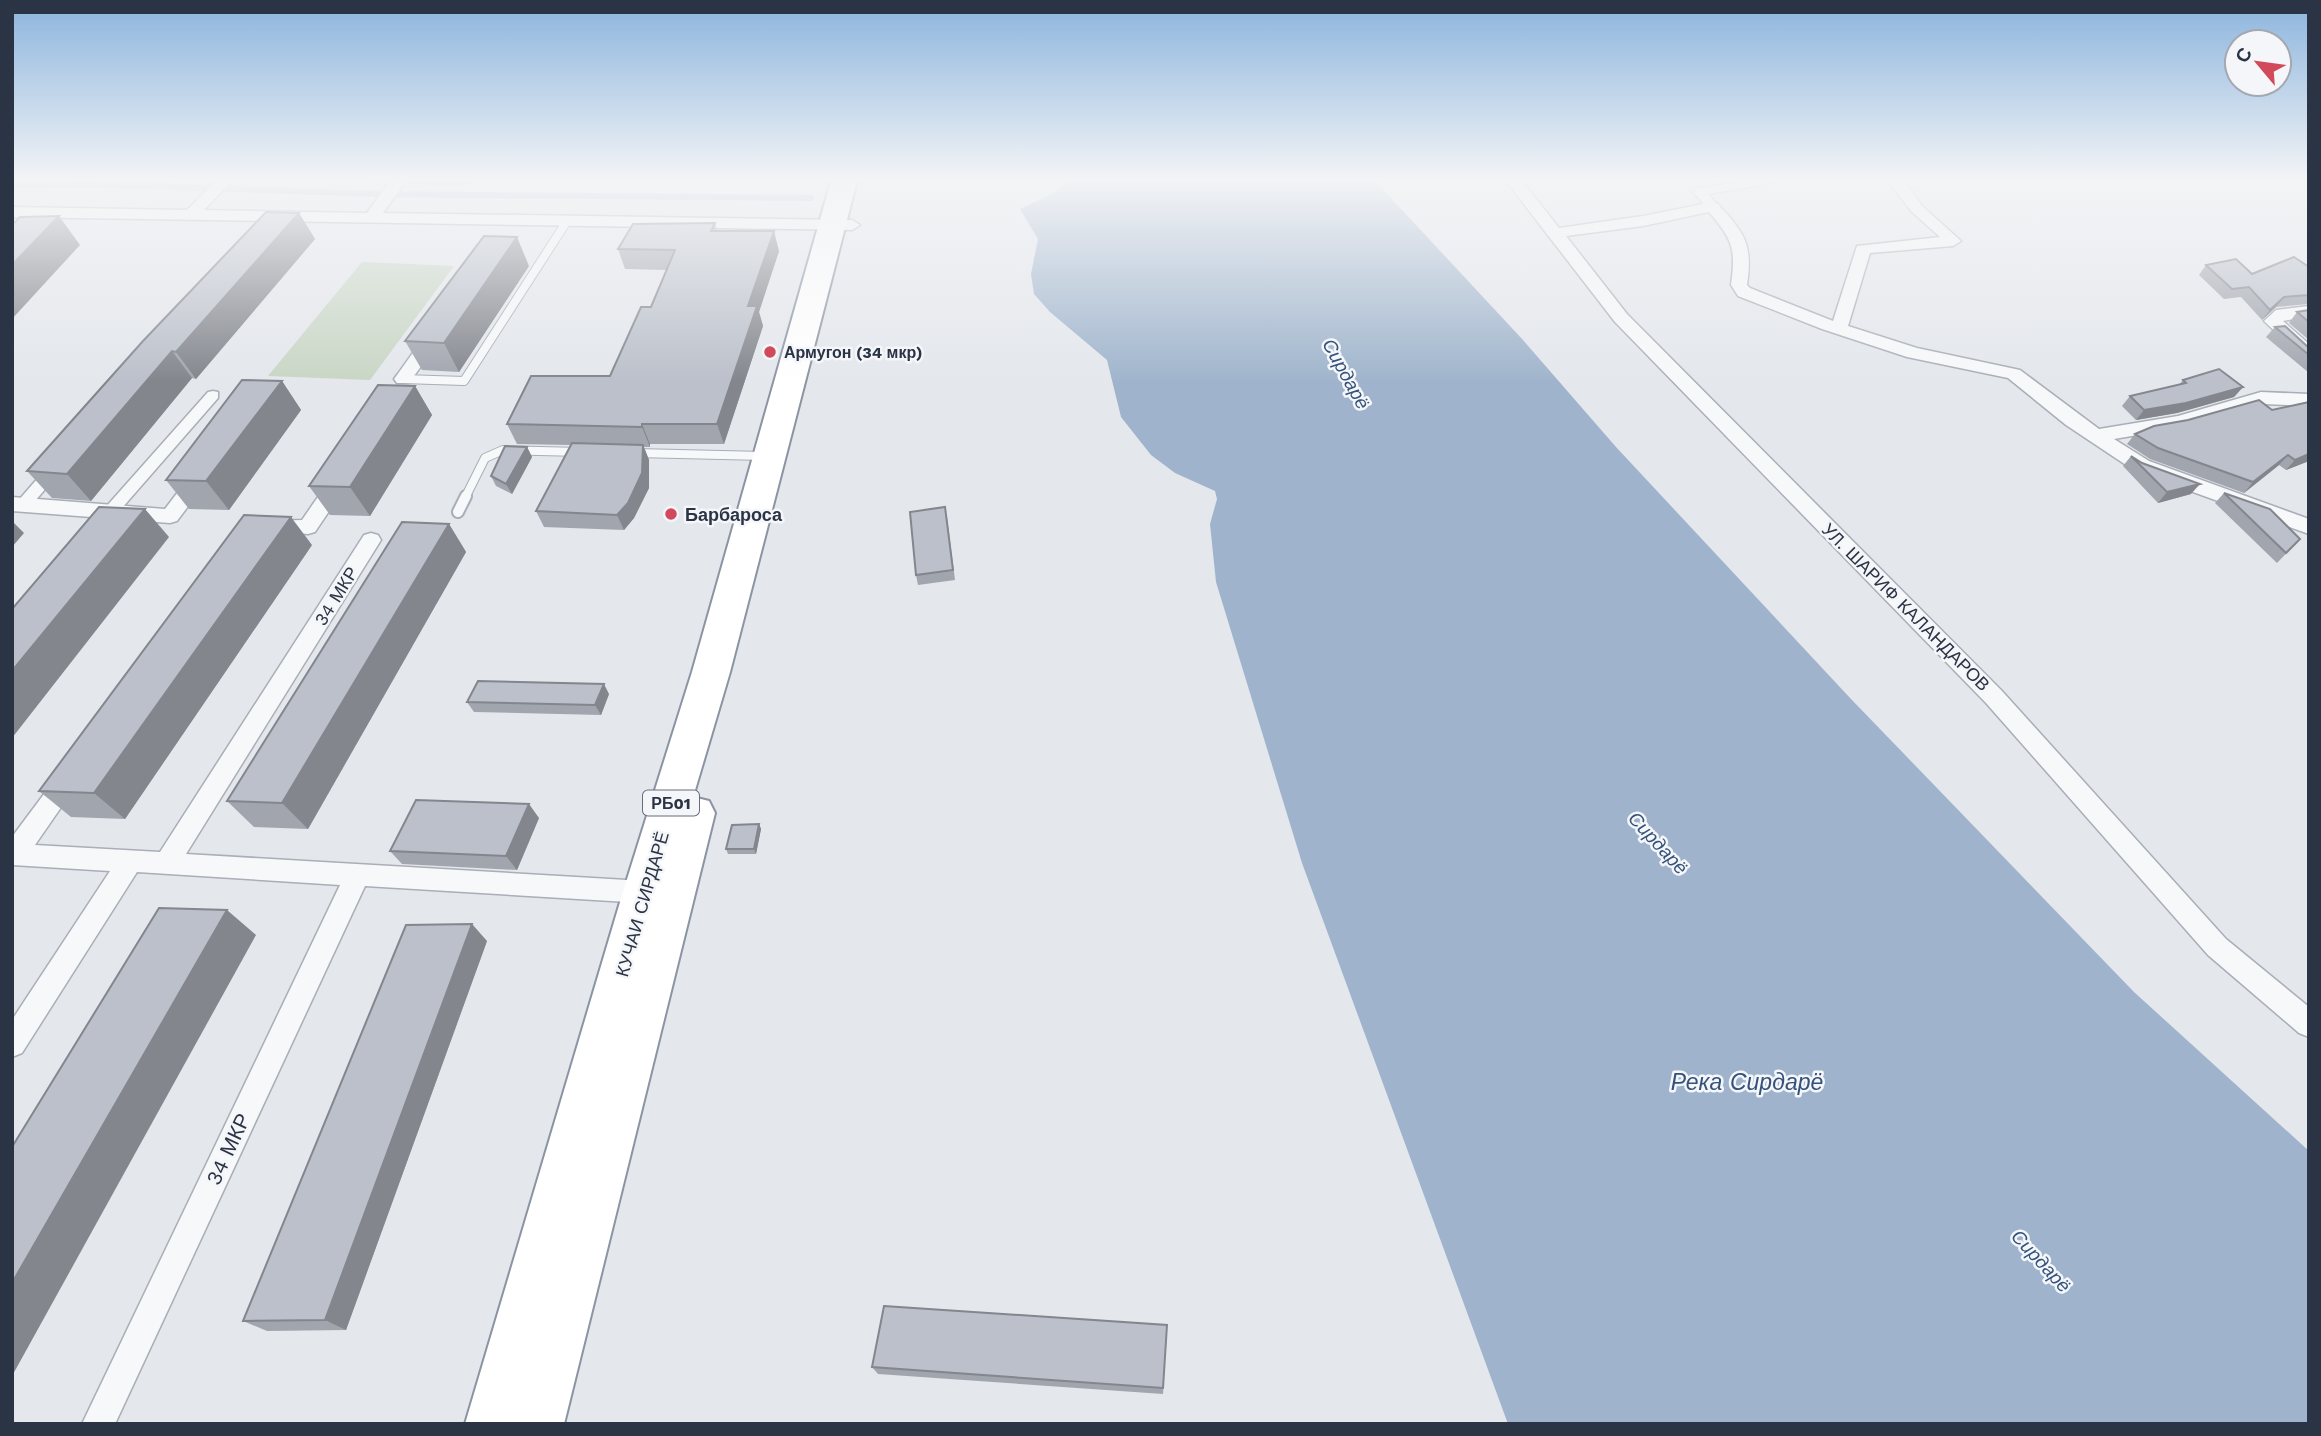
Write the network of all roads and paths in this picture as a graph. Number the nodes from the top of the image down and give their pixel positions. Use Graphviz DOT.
graph roads {
  1 [pos="550,248"];
  2 [pos="835,248"];
  3 [pos="837,248"];
  4 [pos="1567,248"];
  5 [pos="1743,248"];
  6 [pos="1874,248"];
  7 [pos="2309,311"];
  8 [pos="443,322"];
  9 [pos="1839,328"];
  10 [pos="2309,354"];
  11 [pos="403,379"];
  12 [pos="213,395"];
  13 [pos="2309,400"];
  14 [pos="2095,436"];
  15 [pos="587,452"];
  16 [pos="629,453"];
  17 [pos="769,456"];
  18 [pos="354,459"];
  19 [pos="210,463"];
  20 [pos="54,470"];
  21 [pos="18,504"];
  22 [pos="110,512"];
  23 [pos="458,512"];
  24 [pos="251,526"];
  25 [pos="2309,527"];
  26 [pos="92,533"];
  27 [pos="371,540"];
  28 [pos="80,763"];
  29 [pos="13,854"];
  30 [pos="129,863"];
  31 [pos="166,865"];
  32 [pos="358,874"];
  33 [pos="644,892"];
  34 [pos="2309,1024"];
  35 [pos="12,1044"];
  36 [pos="98,1424"];
  37 [pos="493,1424"];
  38 [pos="536,1424"];
  1 -- 11 [label="lane"];
  2 -- 17 [label="highway, КУЧАИ СИРДАРЁ / РБ01"];
  3 -- 38 [label="highway, РБ01"];
  4 -- 34 [label="street, УЛ. ШАРИФ КАЛАНДАРОВ"];
  5 -- 9 [label="street"];
  6 -- 9 [label="street"];
  7 -- 10 [label="street"];
  8 -- 11 [label="street"];
  9 -- 14 [label="street"];
  12 -- 22 [label="street"];
  13 -- 14 [label="street"];
  14 -- 25 [label="street"];
  15 -- 23 [label="lane"];
  16 -- 17 [label="lane"];
  17 -- 33 [label="highway, КУЧАИ СИРДАРЁ / РБ01"];
  18 -- 24 [label="street"];
  19 -- 22 [label="street"];
  20 -- 21 [label="street"];
  21 -- 22 [label="street"];
  22 -- 26 [label="street"];
  27 -- 31 [label="street, 34 МКР"];
  28 -- 29 [label="street"];
  29 -- 30 [label="street"];
  30 -- 31 [label="street"];
  30 -- 35 [label="street"];
  31 -- 32 [label="street"];
  32 -- 33 [label="street"];
  32 -- 36 [label="street, 34 МКР"];
  33 -- 37 [label="highway, КУЧАИ СИРДАРЁ / РБ01"];
}
